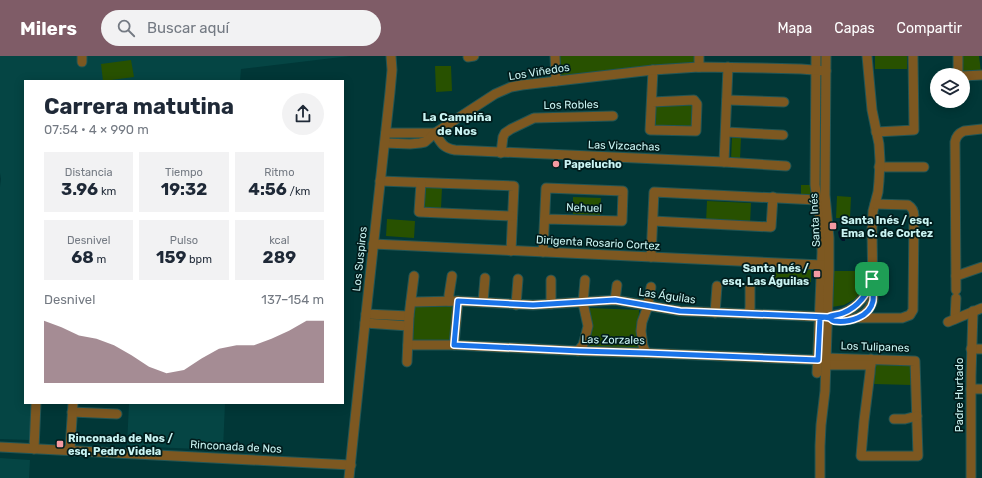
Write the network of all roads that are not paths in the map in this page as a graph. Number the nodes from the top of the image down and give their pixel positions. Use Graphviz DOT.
graph roads {
  1 [pos="391,56"];
  2 [pos="555,56"];
  3 [pos="699,56"];
  4 [pos="816,56"];
  5 [pos="826,56"];
  6 [pos="867,56"];
  7 [pos="913,56"];
  8 [pos="958,56"];
  9 [pos="699,67"];
  10 [pos="728,67"];
  11 [pos="958,68"];
  12 [pos="653,70"];
  13 [pos="816,70"];
  14 [pos="826,71"];
  15 [pos="982,74"];
  16 [pos="970,75"];
  17 [pos="556,81"];
  18 [pos="727,100"];
  19 [pos="652,102"];
  20 [pos="784,102"];
  21 [pos="613,116"];
  22 [pos="982,129"];
  23 [pos="726,132"];
  24 [pos="876,132"];
  25 [pos="386,133"];
  26 [pos="436,133"];
  27 [pos="784,136"];
  28 [pos="385,143"];
  29 [pos="501,153"];
  30 [pos="724,162"];
  31 [pos="786,166"];
  32 [pos="879,167"];
  33 [pos="924,167"];
  34 [pos="380,181"];
  35 [pos="421,183"];
  36 [pos="773,197"];
  37 [pos="817,200"];
  38 [pos="875,204"];
  39 [pos="512,216"];
  40 [pos="545,219"];
  41 [pos="653,221"];
  42 [pos="373,244"];
  43 [pos="511,251"];
  44 [pos="543,252"];
  45 [pos="651,257"];
  46 [pos="822,265"];
  47 [pos="982,267"];
  48 [pos="414,276"];
  49 [pos="452,276"];
  50 [pos="956,276"];
  51 [pos="485,278"];
  52 [pos="518,279"];
  53 [pos="872,279"];
  54 [pos="551,280"];
  55 [pos="584,280"];
  56 [pos="617,285"];
  57 [pos="717,286"];
  58 [pos="651,287"];
  59 [pos="750,288"];
  60 [pos="615,300"];
  61 [pos="454,301"];
  62 [pos="411,302"];
  63 [pos="483,302"];
  64 [pos="583,303"];
  65 [pos="551,304"];
  66 [pos="516,305"];
  67 [pos="648,306"];
  68 [pos="978,310"];
  69 [pos="715,313"];
  70 [pos="366,314"];
  71 [pos="748,314"];
  72 [pos="409,316"];
  73 [pos="824,317"];
  74 [pos="859,318"];
  75 [pos="364,323"];
  76 [pos="408,326"];
  77 [pos="408,345"];
  78 [pos="454,345"];
  79 [pos="971,349"];
  80 [pos="982,349"];
  81 [pos="578,351"];
  82 [pos="646,353"];
  83 [pos="823,361"];
  84 [pos="407,362"];
  85 [pos="871,362"];
  86 [pos="817,373"];
  87 [pos="982,389"];
  88 [pos="971,390"];
  89 [pos="36,404"];
  90 [pos="72,408"];
  91 [pos="117,414"];
  92 [pos="917,416"];
  93 [pos="894,419"];
  94 [pos="0,447"];
  95 [pos="34,449"];
  96 [pos="70,450"];
  97 [pos="351,465"];
  98 [pos="349,478"];
  99 [pos="820,478"];
  100 [pos="971,478"];
  1 -- 25 [label="street, Los Suspiros"];
  2 -- 17 [label="street"];
  3 -- 9 [label="street"];
  4 -- 13 [label="street, Santa Inés"];
  5 -- 14 [label="street, Santa Inés"];
  6 -- 24 [label="street"];
  7 -- 24 [label="street"];
  8 -- 11 [label="street"];
  9 -- 10 [label="street, Los Viñedos"];
  9 -- 12 [label="street, Los Viñedos"];
  10 -- 13 [label="street, Los Viñedos"];
  10 -- 18 [label="street"];
  12 -- 17 [label="street, Los Viñedos"];
  12 -- 19 [label="street"];
  13 -- 14 [label="street, Los Viñedos"];
  13 -- 37 [label="street, Santa Inés"];
  14 -- 73 [label="street, Santa Inés"];
  15 -- 16 [label="street"];
  17 -- 26 [label="street, Los Viñedos"];
  18 -- 20 [label="street"];
  18 -- 23 [label="street"];
  19 -- 19 [label="street"];
  21 -- 29 [label="street, Los Robles"];
  22 -- 50 [label="street"];
  23 -- 27 [label="street"];
  23 -- 30 [label="street"];
  24 -- 32 [label="street"];
  25 -- 26 [label="street"];
  25 -- 28 [label="street, Los Suspiros"];
  26 -- 28 [label="street, Los Viñedos"];
  26 -- 29 [label="street, Las Vizcachas"];
  28 -- 34 [label="street, Los Suspiros"];
  29 -- 30 [label="street, Las Vizcachas"];
  30 -- 31 [label="street, Las Vizcachas"];
  32 -- 33 [label="street"];
  32 -- 38 [label="street"];
  34 -- 35 [label="street"];
  34 -- 42 [label="street, Los Suspiros"];
  35 -- 39 [label="street"];
  35 -- 39 [label="street"];
  36 -- 37 [label="street"];
  36 -- 41 [label="street"];
  36 -- 41 [label="street"];
  37 -- 46 [label="street, Santa Inés"];
  38 -- 53 [label="street"];
  38 -- 74 [label="street, Las Águilas"];
  39 -- 43 [label="street"];
  40 -- 40 [label="street, Nehuel"];
  40 -- 44 [label="street"];
  41 -- 45 [label="street"];
  42 -- 43 [label="street, Dirigenta Rosario Cortez"];
  42 -- 70 [label="street, Los Suspiros"];
  43 -- 44 [label="street, Dirigenta Rosario Cortez"];
  44 -- 45 [label="street, Dirigenta Rosario Cortez"];
  45 -- 46 [label="street, Dirigenta Rosario Cortez"];
  46 -- 73 [label="street, Santa Inés"];
  47 -- 50 [label="street"];
  48 -- 62 [label="street"];
  49 -- 61 [label="street"];
  50 -- 68 [label="street, Padre Hurtado"];
  51 -- 63 [label="street"];
  52 -- 66 [label="street"];
  53 -- 73 [label="street"];
  53 -- 74 [label="street"];
  54 -- 65 [label="street"];
  55 -- 64 [label="street"];
  56 -- 60 [label="street"];
  57 -- 69 [label="street"];
  58 -- 67 [label="street"];
  59 -- 71 [label="street"];
  60 -- 64 [label="street, Las Águilas"];
  60 -- 67 [label="street, Las Águilas"];
  61 -- 62 [label="street, Las Águilas"];
  61 -- 63 [label="street, Las Águilas"];
  61 -- 78 [label="street"];
  62 -- 72 [label="street"];
  63 -- 66 [label="street, Las Águilas"];
  64 -- 65 [label="street, Las Águilas"];
  64 -- 81 [label="street"];
  65 -- 66 [label="street, Las Águilas"];
  67 -- 69 [label="street, Las Águilas"];
  67 -- 82 [label="street"];
  68 -- 79 [label="street, Padre Hurtado"];
  69 -- 71 [label="street, Las Águilas"];
  70 -- 72 [label="street"];
  70 -- 75 [label="street, Los Suspiros"];
  71 -- 73 [label="street, Las Águilas"];
  72 -- 76 [label="street"];
  73 -- 74 [label="street, Las Águilas"];
  73 -- 83 [label="street, Santa Inés"];
  75 -- 76 [label="street"];
  75 -- 97 [label="street, Los Suspiros"];
  76 -- 77 [label="street"];
  77 -- 78 [label="street, Las Zorzales"];
  77 -- 84 [label="street"];
  78 -- 81 [label="street, Las Zorzales"];
  79 -- 80 [label="street"];
  79 -- 88 [label="street, Padre Hurtado"];
  81 -- 82 [label="street, Las Zorzales"];
  82 -- 83 [label="street, Las Zorzales"];
  83 -- 85 [label="street, Los Tulipanes"];
  83 -- 86 [label="street, Santa Inés"];
  83 -- 99 [label="street, Santa Inés"];
  85 -- 92 [label="street, Los Tulipanes"];
  85 -- 92 [label="street"];
  87 -- 88 [label="street"];
  88 -- 100 [label="street, Padre Hurtado"];
  89 -- 95 [label="street"];
  90 -- 91 [label="street"];
  90 -- 96 [label="street"];
  92 -- 93 [label="street"];
  94 -- 95 [label="street, Rinconada de Nos"];
  95 -- 96 [label="street, Rinconada de Nos"];
  96 -- 97 [label="street, Rinconada de Nos"];
  97 -- 98 [label="street, Los Suspiros"];
}
